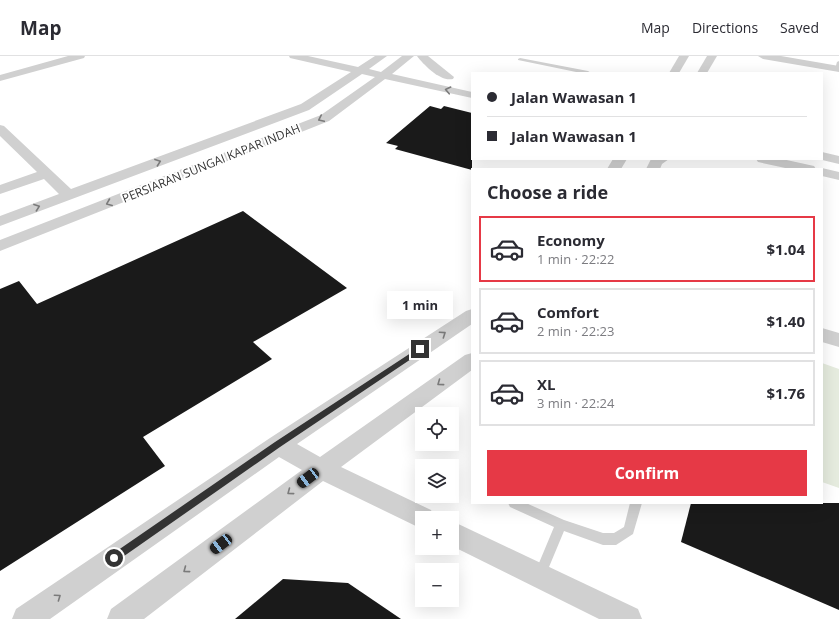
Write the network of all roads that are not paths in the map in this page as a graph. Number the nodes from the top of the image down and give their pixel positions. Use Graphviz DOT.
graph roads {
  1 [pos="80,56"];
  2 [pos="410,56"];
  3 [pos="422,56"];
  4 [pos="684,56"];
  5 [pos="712,56"];
  6 [pos="763,56"];
  7 [pos="297,57"];
  8 [pos="360,59"];
  9 [pos="377,59"];
  10 [pos="520,59"];
  11 [pos="396,66"];
  12 [pos="838,66"];
  13 [pos="360,70"];
  14 [pos="411,70"];
  15 [pos="583,72"];
  16 [pos="675,72"];
  17 [pos="703,72"];
  18 [pos="426,73"];
  19 [pos="384,76"];
  20 [pos="0,78"];
  21 [pos="425,85"];
  22 [pos="325,94"];
  23 [pos="471,95"];
  24 [pos="354,98"];
  25 [pos="0,129"];
  26 [pos="823,156"];
  27 [pos="660,160"];
  28 [pos="768,160"];
  29 [pos="839,160"];
  30 [pos="653,168"];
  31 [pos="804,168"];
  32 [pos="823,172"];
  33 [pos="46,173"];
  34 [pos="839,176"];
  35 [pos="0,190"];
  36 [pos="69,195"];
  37 [pos="0,221"];
  38 [pos="0,246"];
  39 [pos="471,316"];
  40 [pos="823,335"];
  41 [pos="839,340"];
  42 [pos="471,361"];
  43 [pos="278,444"];
  44 [pos="321,469"];
  45 [pos="516,504"];
  46 [pos="636,504"];
  47 [pos="415,515"];
  48 [pos="561,524"];
  49 [pos="459,536"];
  50 [pos="540,576"];
  51 [pos="26,619"];
  52 [pos="121,619"];
  53 [pos="628,619"];
  1 -- 20 [label="street"];
  2 -- 11 [label="street, PERSIARAN SUNGAI KAPAR INDAH"];
  3 -- 18 [label="street"];
  4 -- 16 [label="street"];
  5 -- 17 [label="street"];
  6 -- 12 [label="street"];
  7 -- 13 [label="street"];
  7 -- 22 [label="street"];
  8 -- 9 [label="street"];
  9 -- 11 [label="street"];
  9 -- 13 [label="street, PERSIARAN SUNGAI KAPAR INDAH"];
  10 -- 15 [label="lane"];
  11 -- 14 [label="street"];
  11 -- 19 [label="street, PERSIARAN SUNGAI KAPAR INDAH"];
  13 -- 19 [label="street"];
  13 -- 22 [label="street, PERSIARAN SUNGAI KAPAR INDAH"];
  19 -- 21 [label="street"];
  19 -- 24 [label="street, PERSIARAN SUNGAI KAPAR INDAH"];
  23 -- 21 [label="street, one-way"];
  21 -- 24 [label="street"];
  36 -- 22 [label="street, PERSIARAN SUNGAI KAPAR INDAH, one-way"];
  24 -- 38 [label="street, PERSIARAN SUNGAI KAPAR INDAH, one-way"];
  25 -- 33 [label="street"];
  26 -- 29 [label="street"];
  27 -- 30 [label="street"];
  28 -- 31 [label="street"];
  32 -- 34 [label="street"];
  33 -- 35 [label="street"];
  33 -- 36 [label="street"];
  37 -- 36 [label="street, PERSIARAN SUNGAI KAPAR INDAH, one-way"];
  43 -- 39 [label="street, one-way"];
  40 -- 41 [label="street"];
  42 -- 44 [label="street, one-way"];
  43 -- 44 [label="street"];
  51 -- 43 [label="street, one-way"];
  44 -- 47 [label="street"];
  44 -- 52 [label="street, one-way"];
  45 -- 48 [label="lane"];
  46 -- 48 [label="lane"];
  48 -- 50 [label="lane"];
  49 -- 50 [label="street"];
  50 -- 53 [label="street"];
}
